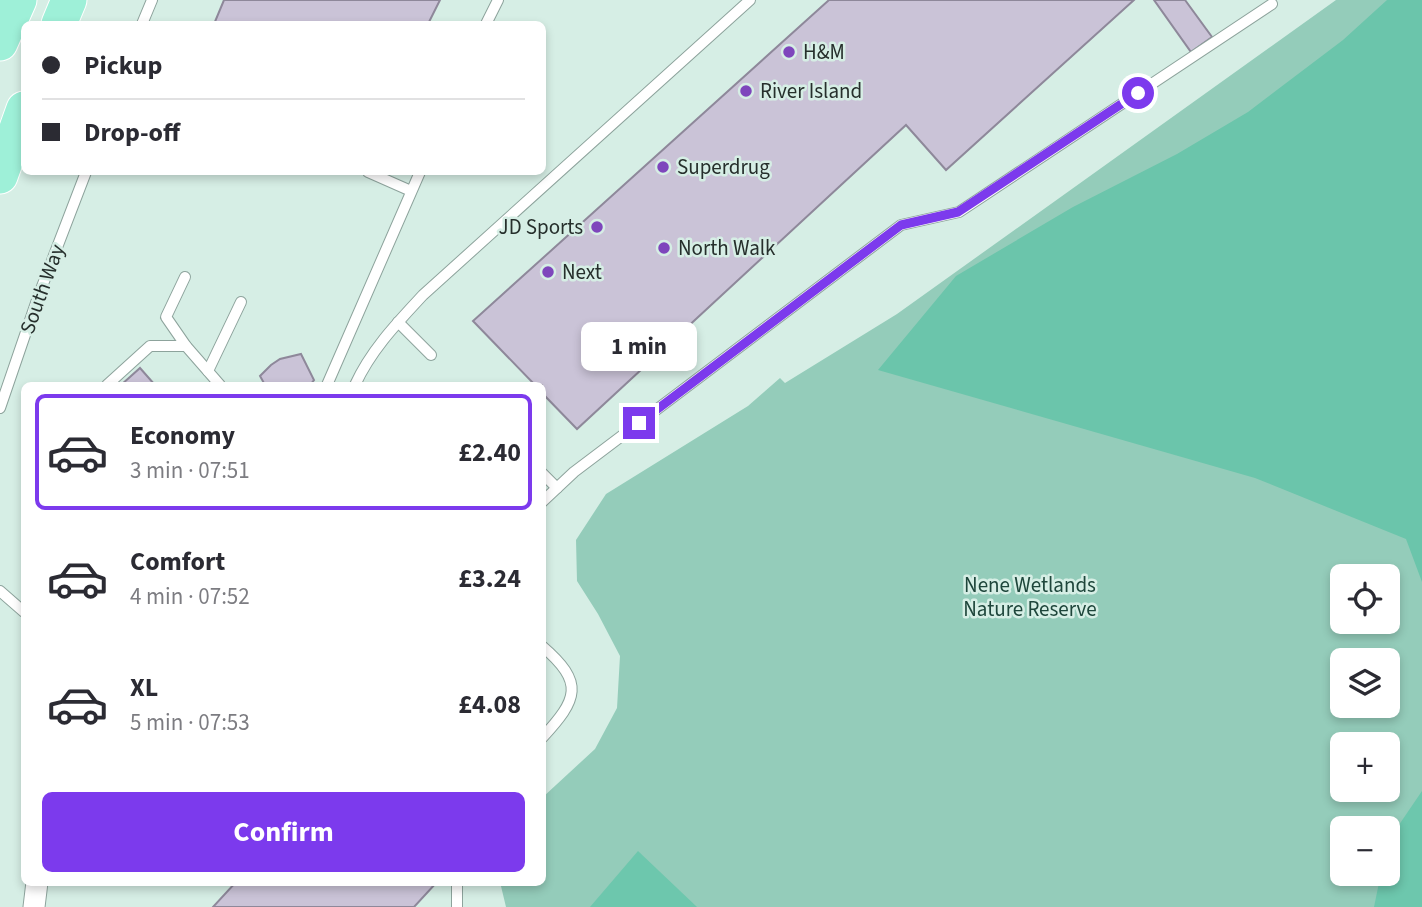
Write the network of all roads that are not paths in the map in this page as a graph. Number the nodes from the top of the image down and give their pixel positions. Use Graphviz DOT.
graph roads {
  1 [pos="19,0"];
  2 [pos="69,0"];
  3 [pos="152,0"];
  4 [pos="498,0"];
  5 [pos="750,0"];
  6 [pos="1272,4"];
  7 [pos="60,21"];
  8 [pos="143,21"];
  9 [pos="488,21"];
  10 [pos="0,43"];
  11 [pos="21,117"];
  12 [pos="85,175"];
  13 [pos="375,175"];
  14 [pos="419,175"];
  15 [pos="0,176"];
  16 [pos="411,191"];
  17 [pos="185,277"];
  18 [pos="241,302"];
  19 [pos="398,322"];
  20 [pos="186,346"];
  21 [pos="431,355"];
  22 [pos="208,371"];
  23 [pos="110,382"];
  24 [pos="217,382"];
  25 [pos="328,382"];
  26 [pos="356,382"];
  27 [pos="0,408"];
  28 [pos="546,477"];
  29 [pos="557,488"];
  30 [pos="546,498"];
  31 [pos="0,592"];
  32 [pos="21,610"];
  33 [pos="546,649"];
  34 [pos="546,733"];
  35 [pos="37,886"];
  36 [pos="457,886"];
  37 [pos="34,907"];
  38 [pos="457,907"];
  1 -- 10 [label="highway"];
  2 -- 7 [label="highway"];
  3 -- 8 [label="lane"];
  4 -- 9 [label="lane"];
  5 -- 19 [label="lane"];
  6 -- 29 [label="lane"];
  11 -- 15 [label="highway"];
  12 -- 27 [label="lane, South Way"];
  13 -- 16 [label="lane"];
  14 -- 16 [label="lane"];
  16 -- 25 [label="lane"];
  17 -- 20 [label="lane"];
  18 -- 22 [label="lane"];
  19 -- 21 [label="lane"];
  19 -- 26 [label="lane"];
  20 -- 22 [label="lane"];
  20 -- 23 [label="lane"];
  22 -- 24 [label="lane"];
  28 -- 29 [label="lane"];
  29 -- 30 [label="lane"];
  31 -- 32 [label="lane"];
  33 -- 34 [label="lane"];
  35 -- 37 [label="street"];
  36 -- 38 [label="lane"];
}
